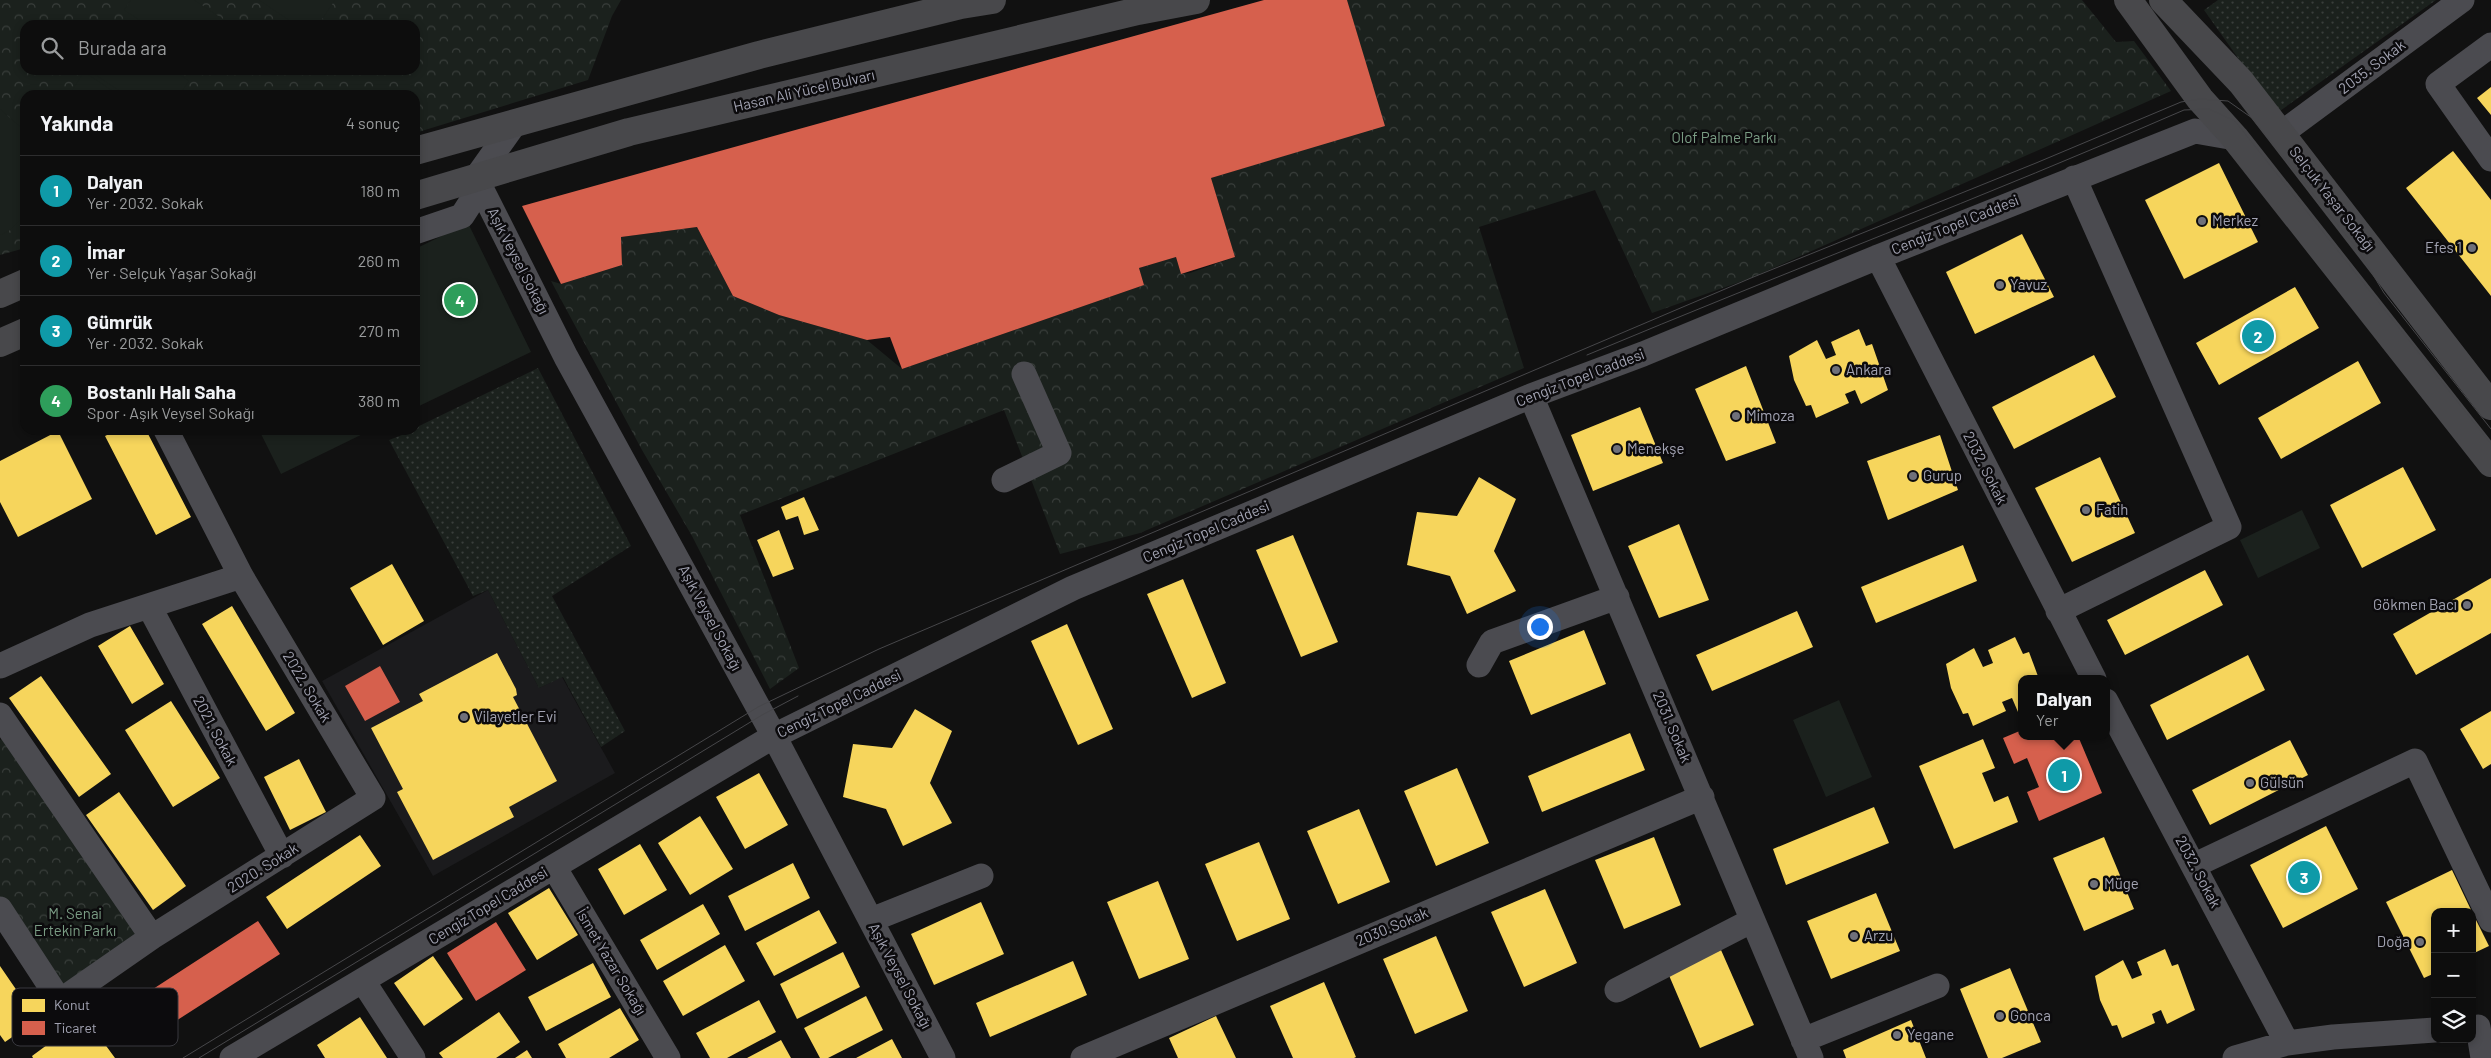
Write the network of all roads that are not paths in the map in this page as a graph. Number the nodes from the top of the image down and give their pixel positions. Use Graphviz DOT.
graph roads {
  1 [pos="992,0"];
  2 [pos="1196,0"];
  3 [pos="2128,0"];
  4 [pos="2163,0"];
  5 [pos="2462,0"];
  6 [pos="2491,45"];
  7 [pos="515,123"];
  8 [pos="2282,133"];
  9 [pos="2235,138"];
  10 [pos="420,150"];
  11 [pos="2491,159"];
  12 [pos="476,178"];
  13 [pos="2074,178"];
  14 [pos="420,195"];
  15 [pos="420,230"];
  16 [pos="1878,257"];
  17 [pos="20,285"];
  18 [pos="0,294"];
  19 [pos="20,334"];
  20 [pos="0,343"];
  21 [pos="1024,374"];
  22 [pos="1531,396"];
  23 [pos="2491,406"];
  24 [pos="169,435"];
  25 [pos="2491,463"];
  26 [pos="1004,480"];
  27 [pos="241,576"];
  28 [pos="1617,597"];
  29 [pos="149,606"];
  30 [pos="2058,611"];
  31 [pos="1479,665"];
  32 [pos="0,666"];
  33 [pos="2092,675"];
  34 [pos="2110,708"];
  35 [pos="4,729"];
  36 [pos="774,736"];
  37 [pos="1702,797"];
  38 [pos="373,798"];
  39 [pos="282,856"];
  40 [pos="2195,865"];
  41 [pos="554,867"];
  42 [pos="981,876"];
  43 [pos="0,908"];
  44 [pos="871,920"];
  45 [pos="2491,920"];
  46 [pos="1751,921"];
  47 [pos="152,937"];
  48 [pos="363,980"];
  49 [pos="1937,986"];
  50 [pos="52,988"];
  51 [pos="79,988"];
  52 [pos="1617,990"];
  53 [pos="2480,1026"];
  54 [pos="2431,1030"];
  55 [pos="2287,1043"];
  56 [pos="1807,1049"];
  57 [pos="232,1058"];
  58 [pos="413,1058"];
  59 [pos="668,1058"];
  60 [pos="942,1058"];
  61 [pos="1083,1058"];
  62 [pos="2235,1058"];
  63 [pos="2483,1058"];
  1 -- 7 [label="main road"];
  2 -- 12 [label="main road, Hasan Ali Yücel Bulvarı"];
  3 -- 9 [label="main road"];
  4 -- 8 [label="main road, Selçuk Yaşar Sokağı"];
  5 -- 8 [label="street, 2035. Sokak"];
  6 -- 11 [label="street"];
  7 -- 10 [label="main road"];
  7 -- 12 [label="street"];
  8 -- 23 [label="main road, Selçuk Yaşar Sokağı"];
  9 -- 13 [label="street, Cengiz Topel Caddesi"];
  9 -- 25 [label="main road"];
  12 -- 14 [label="main road, Hasan Ali Yücel Bulvarı"];
  12 -- 15 [label="street"];
  12 -- 36 [label="street, Aşık Veysel Sokağı"];
  13 -- 16 [label="street, Cengiz Topel Caddesi"];
  13 -- 30 [label="street"];
  16 -- 22 [label="street, Cengiz Topel Caddesi"];
  16 -- 30 [label="street, 2032. Sokak"];
  17 -- 18 [label="main road"];
  19 -- 20 [label="main road"];
  21 -- 26 [label="street"];
  22 -- 28 [label="street, 2031. Sokak"];
  22 -- 36 [label="street, Cengiz Topel Caddesi"];
  24 -- 27 [label="street, 2022. Sokak"];
  27 -- 29 [label="street"];
  27 -- 38 [label="street, 2022. Sokak"];
  28 -- 31 [label="street"];
  28 -- 37 [label="street, 2031. Sokak"];
  29 -- 32 [label="street"];
  29 -- 39 [label="street, 2021. Sokak"];
  30 -- 33 [label="street, 2032. Sokak"];
  34 -- 40 [label="street, 2032. Sokak"];
  35 -- 47 [label="street"];
  36 -- 41 [label="street, Cengiz Topel Caddesi"];
  36 -- 44 [label="street, Aşık Veysel Sokağı"];
  37 -- 46 [label="street, 2031. Sokak"];
  37 -- 61 [label="street, 2030.Sokak"];
  38 -- 39 [label="street, 2020. Sokak"];
  39 -- 47 [label="street, 2020. Sokak"];
  40 -- 45 [label="street"];
  40 -- 55 [label="street, 2032. Sokak"];
  41 -- 48 [label="street, Cengiz Topel Caddesi"];
  41 -- 59 [label="street, İsmet Yazar Sokağı"];
  42 -- 44 [label="street"];
  43 -- 50 [label="street, 2020. Sokak"];
  44 -- 60 [label="street, Aşık Veysel Sokağı"];
  46 -- 52 [label="street"];
  46 -- 56 [label="street, 2031. Sokak"];
  47 -- 51 [label="street, 2020. Sokak"];
  48 -- 57 [label="street, Cengiz Topel Caddesi"];
  48 -- 58 [label="street"];
  49 -- 56 [label="street"];
  53 -- 63 [label="street"];
  54 -- 55 [label="street"];
  55 -- 62 [label="street"];
}
